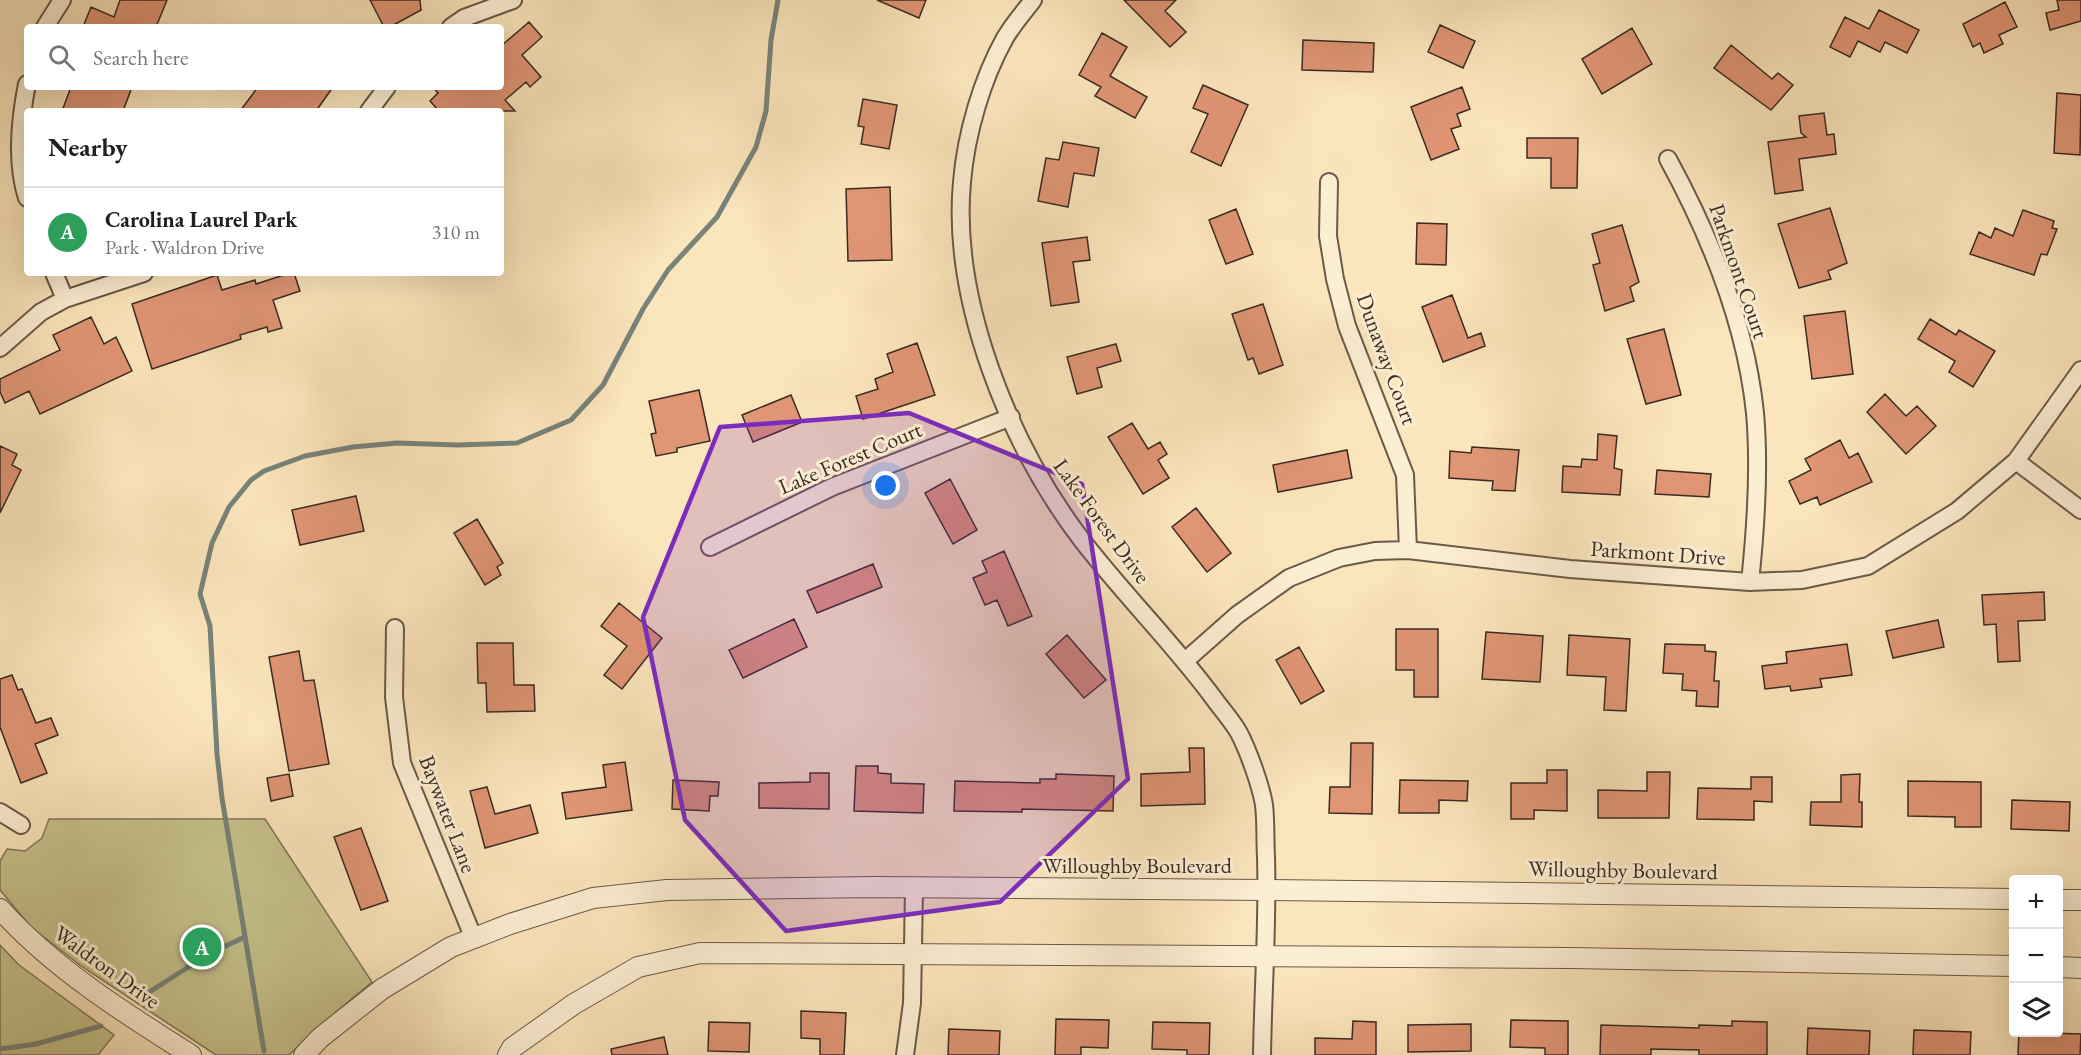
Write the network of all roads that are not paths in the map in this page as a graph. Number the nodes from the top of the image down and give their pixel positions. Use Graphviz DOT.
graph roads {
  1 [pos="62,0"];
  2 [pos="513,0"];
  3 [pos="1033,0"];
  4 [pos="47,24"];
  5 [pos="455,24"];
  6 [pos="27,90"];
  7 [pos="385,90"];
  8 [pos="26,108"];
  9 [pos="371,108"];
  10 [pos="24,132"];
  11 [pos="1668,159"];
  12 [pos="1329,182"];
  13 [pos="24,189"];
  14 [pos="55,276"];
  15 [pos="135,276"];
  16 [pos="65,299"];
  17 [pos="0,348"];
  18 [pos="2081,369"];
  19 [pos="1011,417"];
  20 [pos="2016,461"];
  21 [pos="2081,510"];
  22 [pos="710,547"];
  23 [pos="1408,550"];
  24 [pos="1750,582"];
  25 [pos="395,628"];
  26 [pos="1185,661"];
  27 [pos="0,812"];
  28 [pos="21,825"];
  29 [pos="914,889"];
  30 [pos="1267,890"];
  31 [pos="2009,899"];
  32 [pos="2063,900"];
  33 [pos="2081,900"];
  34 [pos="0,909"];
  35 [pos="474,939"];
  36 [pos="914,955"];
  37 [pos="1264,955"];
  38 [pos="2009,966"];
  39 [pos="2063,967"];
  40 [pos="2081,968"];
  41 [pos="191,1055"];
  42 [pos="304,1055"];
  43 [pos="508,1055"];
  44 [pos="905,1055"];
  45 [pos="1262,1055"];
  1 -- 4 [label="street"];
  2 -- 5 [label="street"];
  3 -- 19 [label="street, Lake Forest Drive"];
  6 -- 8 [label="street"];
  7 -- 9 [label="street"];
  10 -- 13 [label="street"];
  11 -- 24 [label="street, Parkmont Court"];
  12 -- 23 [label="street, Dunaway Court"];
  14 -- 16 [label="street"];
  15 -- 16 [label="street"];
  16 -- 17 [label="street"];
  18 -- 20 [label="street, Parkmont Drive"];
  19 -- 22 [label="street, Lake Forest Court"];
  19 -- 26 [label="street, Lake Forest Drive"];
  20 -- 21 [label="street"];
  20 -- 24 [label="street, Parkmont Drive"];
  23 -- 24 [label="street, Parkmont Drive"];
  23 -- 26 [label="street, Parkmont Drive"];
  25 -- 35 [label="street, Baywater Lane"];
  26 -- 30 [label="street, Lake Forest Drive"];
  27 -- 28 [label="street"];
  29 -- 30 [label="street, Willoughby Boulevard"];
  29 -- 35 [label="street, Willoughby Boulevard"];
  29 -- 36 [label="street"];
  30 -- 31 [label="street, Willoughby Boulevard"];
  30 -- 37 [label="street, Lake Forest Drive"];
  32 -- 33 [label="street"];
  34 -- 41 [label="street, Waldron Drive"];
  35 -- 42 [label="street, Willoughby Boulevard"];
  36 -- 37 [label="street"];
  36 -- 43 [label="street"];
  36 -- 44 [label="street"];
  37 -- 38 [label="street"];
  37 -- 45 [label="street, Lake Forest Drive"];
  39 -- 40 [label="street"];
}
